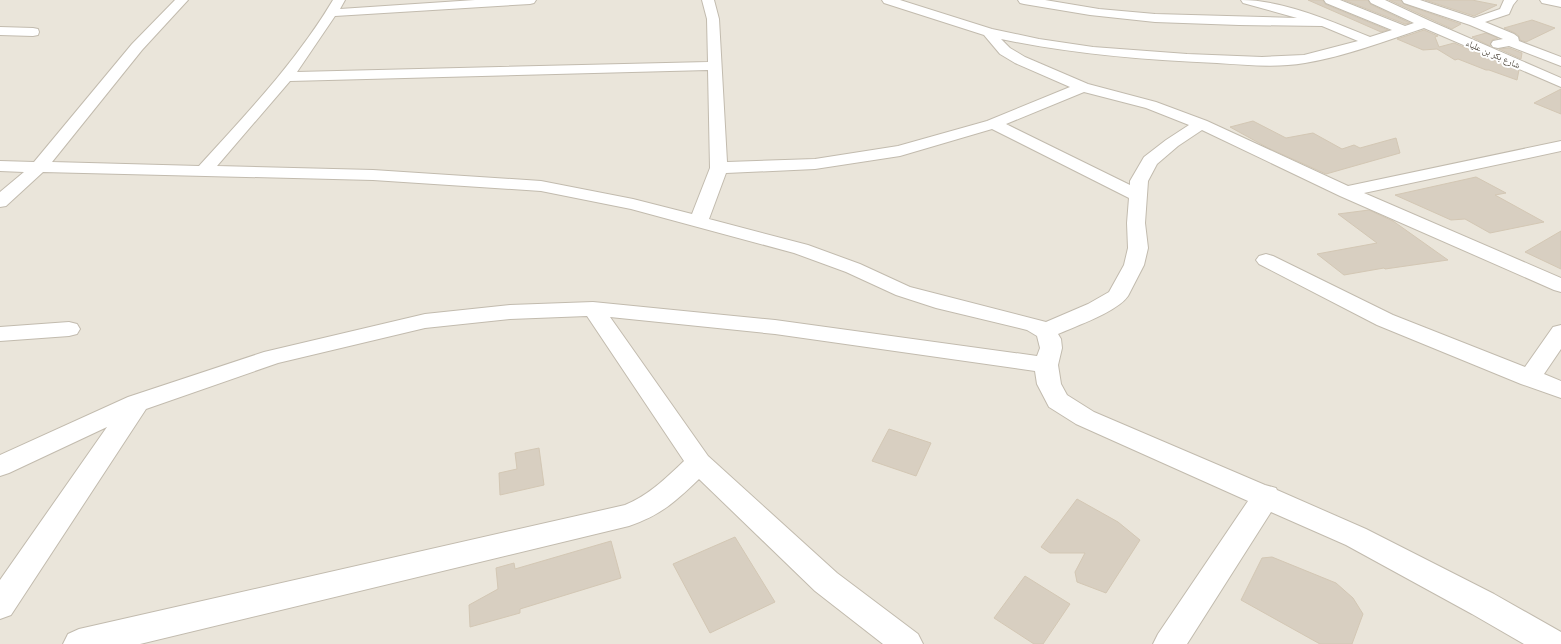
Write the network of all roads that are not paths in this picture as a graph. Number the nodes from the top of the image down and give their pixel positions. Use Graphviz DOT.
graph roads {
  1 [pos="182,0"];
  2 [pos="530,0"];
  3 [pos="708,0"];
  4 [pos="888,0"];
  5 [pos="1024,0"];
  6 [pos="1247,0"];
  7 [pos="1330,0"];
  8 [pos="1375,0"];
  9 [pos="1408,0"];
  10 [pos="1511,0"];
  11 [pos="336,6"];
  12 [pos="1324,22"];
  13 [pos="1474,22"];
  14 [pos="1426,24"];
  15 [pos="1403,30"];
  16 [pos="0,31"];
  17 [pos="33,32"];
  18 [pos="989,32"];
  19 [pos="1368,41"];
  20 [pos="1510,42"];
  21 [pos="1479,48"];
  22 [pos="1558,59"];
  23 [pos="715,66"];
  24 [pos="1526,68"];
  25 [pos="287,77"];
  26 [pos="1561,84"];
  27 [pos="1083,87"];
  28 [pos="993,124"];
  29 [pos="1201,124"];
  30 [pos="1561,146"];
  31 [pos="0,166"];
  32 [pos="38,168"];
  33 [pos="719,168"];
  34 [pos="204,170"];
  35 [pos="1346,192"];
  36 [pos="1138,196"];
  37 [pos="0,202"];
  38 [pos="699,221"];
  39 [pos="1266,260"];
  40 [pos="1561,286"];
  41 [pos="593,310"];
  42 [pos="69,329"];
  43 [pos="1045,331"];
  44 [pos="1561,332"];
  45 [pos="0,334"];
  46 [pos="1046,365"];
  47 [pos="1529,378"];
  48 [pos="1561,390"];
  49 [pos="137,403"];
  50 [pos="699,463"];
  51 [pos="0,466"];
  52 [pos="1266,496"];
  53 [pos="0,605"];
  54 [pos="78,644"];
  55 [pos="907,644"];
  56 [pos="1169,644"];
  57 [pos="1553,644"];
  1 -- 32 [label="street"];
  2 -- 11 [label="street"];
  3 -- 23 [label="street"];
  4 -- 18 [label="street"];
  5 -- 12 [label="street"];
  6 -- 12 [label="street"];
  7 -- 15 [label="street"];
  8 -- 14 [label="street, شارع بكر بن علياء"];
  9 -- 13 [label="street"];
  10 -- 13 [label="street"];
  11 -- 25 [label="street"];
  12 -- 19 [label="street"];
  13 -- 20 [label="street"];
  14 -- 15 [label="street"];
  14 -- 21 [label="street, شارع بكر بن علياء"];
  15 -- 19 [label="street"];
  16 -- 17 [label="street"];
  18 -- 19 [label="street"];
  18 -- 27 [label="street"];
  20 -- 21 [label="street"];
  20 -- 22 [label="street"];
  21 -- 24 [label="street, شارع بكر بن علياء"];
  22 -- 24 [label="street"];
  23 -- 25 [label="street"];
  23 -- 33 [label="street"];
  24 -- 26 [label="street, شارع بكر بن علياء"];
  25 -- 34 [label="street"];
  27 -- 28 [label="street"];
  27 -- 29 [label="street"];
  28 -- 33 [label="street"];
  28 -- 36 [label="street"];
  29 -- 35 [label="street"];
  29 -- 36 [label="street"];
  30 -- 35 [label="street"];
  31 -- 32 [label="street"];
  32 -- 34 [label="street"];
  32 -- 37 [label="street"];
  33 -- 38 [label="street"];
  34 -- 38 [label="street"];
  35 -- 40 [label="street"];
  36 -- 43 [label="street"];
  38 -- 43 [label="street"];
  39 -- 47 [label="street"];
  41 -- 46 [label="street"];
  41 -- 49 [label="street"];
  41 -- 50 [label="street"];
  42 -- 45 [label="street"];
  43 -- 46 [label="street"];
  44 -- 47 [label="street"];
  46 -- 52 [label="street"];
  47 -- 48 [label="street"];
  49 -- 51 [label="street"];
  49 -- 53 [label="street"];
  50 -- 54 [label="street"];
  50 -- 55 [label="street"];
  52 -- 56 [label="street"];
  52 -- 57 [label="street"];
}
